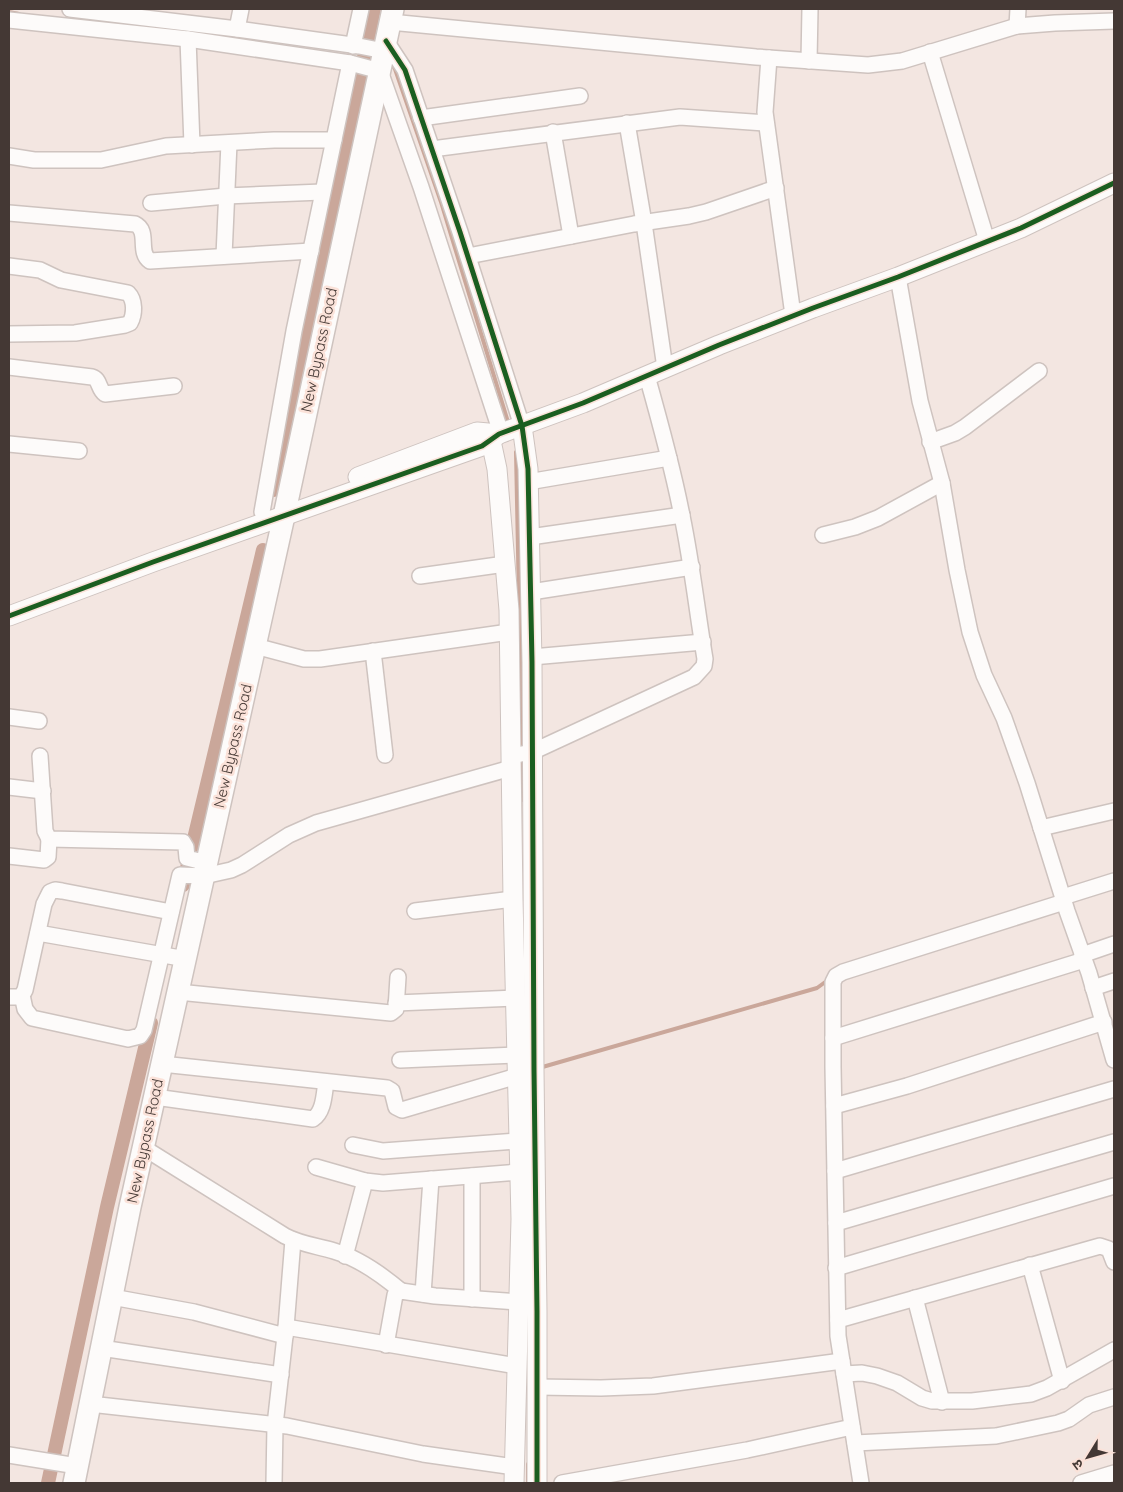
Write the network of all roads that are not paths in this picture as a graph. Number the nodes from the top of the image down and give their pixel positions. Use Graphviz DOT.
graph roads {
  1 [pos="70,9"];
  2 [pos="242,9"];
  3 [pos="361,9"];
  4 [pos="810,9"];
  5 [pos="1018,9"];
  6 [pos="113,11"];
  7 [pos="171,15"];
  8 [pos="9,20"];
  9 [pos="1114,21"];
  10 [pos="1017,26"];
  11 [pos="237,30"];
  12 [pos="188,39"];
  13 [pos="371,48"];
  14 [pos="930,52"];
  15 [pos="769,58"];
  16 [pos="809,61"];
  17 [pos="580,96"];
  18 [pos="421,118"];
  19 [pos="766,122"];
  20 [pos="627,123"];
  21 [pos="553,132"];
  22 [pos="334,140"];
  23 [pos="229,143"];
  24 [pos="192,145"];
  25 [pos="432,149"];
  26 [pos="9,156"];
  27 [pos="1114,183"];
  28 [pos="776,188"];
  29 [pos="322,192"];
  30 [pos="226,196"];
  31 [pos="151,203"];
  32 [pos="9,213"];
  33 [pos="644,223"];
  34 [pos="571,236"];
  35 [pos="988,241"];
  36 [pos="311,251"];
  37 [pos="224,256"];
  38 [pos="468,256"];
  39 [pos="9,266"];
  40 [pos="898,277"];
  41 [pos="793,316"];
  42 [pos="9,334"];
  43 [pos="9,368"];
  44 [pos="665,368"];
  45 [pos="1039,371"];
  46 [pos="647,376"];
  47 [pos="174,386"];
  48 [pos="522,426"];
  49 [pos="497,436"];
  50 [pos="930,442"];
  51 [pos="9,444"];
  52 [pos="79,451"];
  53 [pos="669,458"];
  54 [pos="528,482"];
  55 [pos="942,483"];
  56 [pos="285,510"];
  57 [pos="262,512"];
  58 [pos="682,515"];
  59 [pos="823,536"];
  60 [pos="530,537"];
  61 [pos="505,564"];
  62 [pos="692,568"];
  63 [pos="420,576"];
  64 [pos="530,592"];
  65 [pos="9,604"];
  66 [pos="9,616"];
  67 [pos="509,632"];
  68 [pos="703,642"];
  69 [pos="255,646"];
  70 [pos="373,651"];
  71 [pos="532,657"];
  72 [pos="9,717"];
  73 [pos="39,721"];
  74 [pos="385,755"];
  75 [pos="40,756"];
  76 [pos="520,757"];
  77 [pos="9,787"];
  78 [pos="42,791"];
  79 [pos="1114,811"];
  80 [pos="1041,828"];
  81 [pos="49,840"];
  82 [pos="9,856"];
  83 [pos="195,868"];
  84 [pos="1114,881"];
  85 [pos="513,899"];
  86 [pos="1063,900"];
  87 [pos="415,911"];
  88 [pos="171,912"];
  89 [pos="38,933"];
  90 [pos="1114,944"];
  91 [pos="172,956"];
  92 [pos="1083,957"];
  93 [pos="398,976"];
  94 [pos="1114,981"];
  95 [pos="1094,988"];
  96 [pos="178,992"];
  97 [pos="16,996"];
  98 [pos="515,998"];
  99 [pos="396,1003"];
  100 [pos="1108,1025"];
  101 [pos="833,1038"];
  102 [pos="516,1055"];
  103 [pos="400,1060"];
  104 [pos="1114,1060"];
  105 [pos="162,1064"];
  106 [pos="517,1076"];
  107 [pos="326,1082"];
  108 [pos="1114,1089"];
  109 [pos="155,1097"];
  110 [pos="834,1106"];
  111 [pos="518,1141"];
  112 [pos="1114,1142"];
  113 [pos="354,1145"];
  114 [pos="144,1148"];
  115 [pos="316,1167"];
  116 [pos="835,1171"];
  117 [pos="519,1172"];
  118 [pos="472,1176"];
  119 [pos="431,1179"];
  120 [pos="365,1181"];
  121 [pos="1114,1186"];
  122 [pos="836,1222"];
  123 [pos="293,1240"];
  124 [pos="345,1256"];
  125 [pos="1114,1262"];
  126 [pos="1030,1265"];
  127 [pos="836,1268"];
  128 [pos="401,1291"];
  129 [pos="423,1294"];
  130 [pos="112,1298"];
  131 [pos="472,1298"];
  132 [pos="915,1298"];
  133 [pos="519,1302"];
  134 [pos="838,1320"];
  135 [pos="286,1331"];
  136 [pos="386,1344"];
  137 [pos="102,1348"];
  138 [pos="1114,1350"];
  139 [pos="518,1366"];
  140 [pos="843,1367"];
  141 [pos="281,1375"];
  142 [pos="1062,1380"];
  143 [pos="537,1387"];
  144 [pos="1114,1397"];
  145 [pos="942,1402"];
  146 [pos="90,1404"];
  147 [pos="275,1425"];
  148 [pos="852,1427"];
  149 [pos="855,1443"];
  150 [pos="9,1455"];
  151 [pos="70,1471"];
  152 [pos="1114,1473"];
  153 [pos="514,1475"];
  154 [pos="274,1483"];
  155 [pos="537,1483"];
  156 [pos="562,1483"];
  157 [pos="861,1483"];
  158 [pos="1081,1483"];
  1 -- 6 [label="street"];
  2 -- 11 [label="street"];
  3 -- 13 [label="street"];
  4 -- 16 [label="street"];
  5 -- 10 [label="street"];
  6 -- 7 [label="street"];
  7 -- 11 [label="street"];
  8 -- 12 [label="street"];
  9 -- 10 [label="street"];
  10 -- 14 [label="street"];
  11 -- 13 [label="street"];
  12 -- 13 [label="street"];
  12 -- 24 [label="street"];
  13 -- 15 [label="street"];
  13 -- 18 [label="street"];
  13 -- 22 [label="street"];
  13 -- 49 [label="street"];
  13 -- 56 [label="main road, New Bypass Road"];
  14 -- 16 [label="street"];
  14 -- 35 [label="street"];
  15 -- 16 [label="street"];
  15 -- 19 [label="street"];
  17 -- 18 [label="street"];
  18 -- 25 [label="street"];
  19 -- 20 [label="street"];
  19 -- 28 [label="street"];
  20 -- 21 [label="street"];
  20 -- 33 [label="street"];
  21 -- 25 [label="street"];
  21 -- 34 [label="street"];
  22 -- 23 [label="street"];
  22 -- 29 [label="street"];
  23 -- 24 [label="street"];
  23 -- 30 [label="street"];
  24 -- 26 [label="street"];
  25 -- 38 [label="street"];
  27 -- 35 [label="street"];
  28 -- 33 [label="street"];
  28 -- 41 [label="street"];
  29 -- 30 [label="street"];
  29 -- 36 [label="street"];
  30 -- 31 [label="street"];
  30 -- 37 [label="street"];
  32 -- 37 [label="street"];
  33 -- 34 [label="street"];
  33 -- 44 [label="street"];
  34 -- 38 [label="street"];
  35 -- 40 [label="street"];
  36 -- 37 [label="street"];
  36 -- 57 [label="street"];
  38 -- 48 [label="street"];
  39 -- 42 [label="street"];
  40 -- 41 [label="street"];
  40 -- 50 [label="street"];
  41 -- 44 [label="street"];
  43 -- 47 [label="street"];
  44 -- 46 [label="street"];
  45 -- 50 [label="street"];
  46 -- 48 [label="street"];
  46 -- 53 [label="street"];
  48 -- 49 [label="street"];
  48 -- 54 [label="street"];
  49 -- 56 [label="street"];
  49 -- 61 [label="street"];
  50 -- 55 [label="street"];
  51 -- 52 [label="street"];
  53 -- 54 [label="street"];
  53 -- 58 [label="street"];
  54 -- 60 [label="street"];
  55 -- 59 [label="street"];
  55 -- 80 [label="street"];
  56 -- 57 [label="street"];
  56 -- 66 [label="street"];
  56 -- 69 [label="main road, New Bypass Road"];
  57 -- 65 [label="street"];
  58 -- 60 [label="street"];
  58 -- 62 [label="street"];
  60 -- 64 [label="street"];
  61 -- 63 [label="street"];
  61 -- 67 [label="street"];
  62 -- 64 [label="street"];
  62 -- 68 [label="street"];
  64 -- 71 [label="street"];
  67 -- 70 [label="street"];
  67 -- 76 [label="street"];
  68 -- 71 [label="street"];
  68 -- 76 [label="street"];
  69 -- 70 [label="street"];
  69 -- 83 [label="main road, New Bypass Road"];
  70 -- 74 [label="street"];
  71 -- 76 [label="street"];
  72 -- 73 [label="street"];
  75 -- 78 [label="street"];
  76 -- 83 [label="street"];
  76 -- 85 [label="street"];
  76 -- 143 [label="street"];
  77 -- 78 [label="street"];
  78 -- 81 [label="street"];
  79 -- 80 [label="street"];
  80 -- 86 [label="street"];
  81 -- 82 [label="street"];
  81 -- 83 [label="street"];
  83 -- 88 [label="street"];
  83 -- 91 [label="main road, New Bypass Road"];
  84 -- 86 [label="street"];
  85 -- 87 [label="street"];
  85 -- 98 [label="street"];
  86 -- 92 [label="street"];
  86 -- 101 [label="street"];
  88 -- 89 [label="street"];
  88 -- 91 [label="street"];
  89 -- 91 [label="street"];
  89 -- 97 [label="street"];
  90 -- 92 [label="street"];
  91 -- 96 [label="main road, New Bypass Road"];
  91 -- 97 [label="street"];
  92 -- 95 [label="street"];
  92 -- 101 [label="street"];
  93 -- 99 [label="street"];
  94 -- 95 [label="street"];
  95 -- 100 [label="street"];
  96 -- 99 [label="street"];
  96 -- 105 [label="main road, New Bypass Road"];
  98 -- 99 [label="street"];
  98 -- 102 [label="street"];
  100 -- 104 [label="street"];
  100 -- 110 [label="street"];
  101 -- 110 [label="street"];
  102 -- 103 [label="street"];
  102 -- 106 [label="street"];
  105 -- 107 [label="street"];
  105 -- 109 [label="main road, New Bypass Road"];
  106 -- 107 [label="street"];
  106 -- 111 [label="street"];
  107 -- 109 [label="street"];
  108 -- 116 [label="street"];
  109 -- 114 [label="main road, New Bypass Road"];
  110 -- 116 [label="street"];
  111 -- 113 [label="street"];
  111 -- 117 [label="street"];
  112 -- 122 [label="street"];
  114 -- 123 [label="street"];
  114 -- 130 [label="main road, New Bypass Road"];
  115 -- 120 [label="street"];
  116 -- 122 [label="street"];
  117 -- 118 [label="street"];
  117 -- 133 [label="street"];
  118 -- 119 [label="street"];
  118 -- 131 [label="street"];
  119 -- 120 [label="street"];
  119 -- 129 [label="street"];
  120 -- 124 [label="street"];
  121 -- 127 [label="street"];
  122 -- 127 [label="street"];
  123 -- 124 [label="street"];
  123 -- 135 [label="street"];
  124 -- 128 [label="street"];
  125 -- 126 [label="street"];
  126 -- 132 [label="street"];
  126 -- 142 [label="street"];
  127 -- 134 [label="street"];
  128 -- 129 [label="street"];
  128 -- 136 [label="street"];
  129 -- 131 [label="street"];
  130 -- 135 [label="street"];
  130 -- 137 [label="main road, New Bypass Road"];
  131 -- 133 [label="street"];
  132 -- 134 [label="street"];
  132 -- 145 [label="street"];
  133 -- 139 [label="street"];
  134 -- 140 [label="street"];
  135 -- 136 [label="street"];
  135 -- 141 [label="street"];
  136 -- 139 [label="street"];
  137 -- 141 [label="street"];
  137 -- 146 [label="main road, New Bypass Road"];
  138 -- 142 [label="street"];
  139 -- 153 [label="street"];
  140 -- 143 [label="street"];
  140 -- 145 [label="street"];
  140 -- 148 [label="street"];
  141 -- 147 [label="street"];
  142 -- 145 [label="street"];
  143 -- 155 [label="street"];
  144 -- 149 [label="street"];
  146 -- 147 [label="street"];
  146 -- 151 [label="main road, New Bypass Road"];
  147 -- 153 [label="street"];
  147 -- 154 [label="street"];
  148 -- 149 [label="street"];
  148 -- 156 [label="street"];
  149 -- 157 [label="street"];
  150 -- 151 [label="street"];
  152 -- 158 [label="street"];
}
